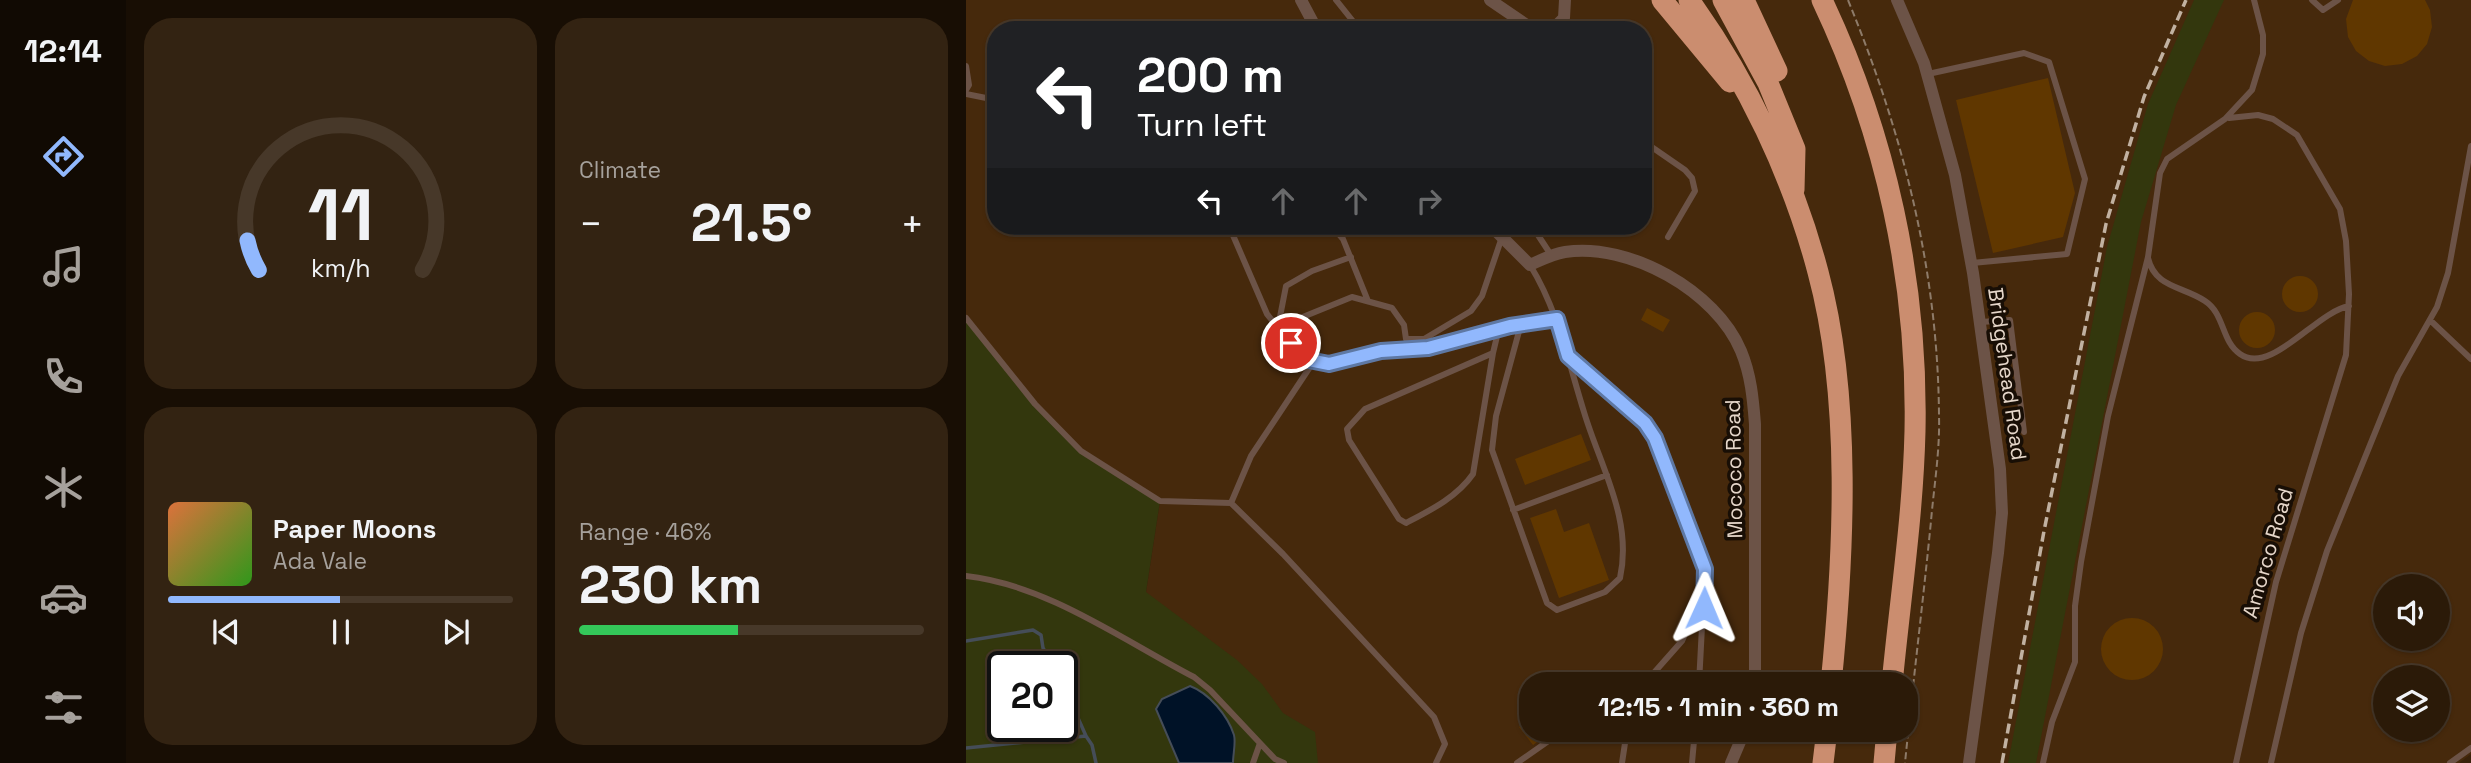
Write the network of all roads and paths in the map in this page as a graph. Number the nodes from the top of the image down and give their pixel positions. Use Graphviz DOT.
graph roads {
  1 [pos="1301,0"];
  2 [pos="1336,0"];
  3 [pos="1490,0"];
  4 [pos="1565,0"];
  5 [pos="1662,0"];
  6 [pos="1689,0"];
  7 [pos="1723,0"];
  8 [pos="1744,0"];
  9 [pos="1822,0"];
  10 [pos="1897,0"];
  11 [pos="2255,0"];
  12 [pos="2312,0"];
  13 [pos="2339,0"];
  14 [pos="1312,21"];
  15 [pos="1353,21"];
  16 [pos="1521,21"];
  17 [pos="1561,21"];
  18 [pos="966,66"];
  19 [pos="1928,74"];
  20 [pos="966,92"];
  21 [pos="987,98"];
  22 [pos="1751,104"];
  23 [pos="2225,119"];
  24 [pos="1784,122"];
  25 [pos="2471,146"];
  26 [pos="1652,148"];
  27 [pos="2468,168"];
  28 [pos="1793,195"];
  29 [pos="1233,235"];
  30 [pos="1338,235"];
  31 [pos="1538,235"];
  32 [pos="1503,237"];
  33 [pos="1668,237"];
  34 [pos="1551,255"];
  35 [pos="1351,257"];
  36 [pos="2148,257"];
  37 [pos="1972,263"];
  38 [pos="1530,265"];
  39 [pos="1368,301"];
  40 [pos="2348,306"];
  41 [pos="966,318"];
  42 [pos="1557,319"];
  43 [pos="2431,321"];
  44 [pos="1981,322"];
  45 [pos="1521,324"];
  46 [pos="1278,327"];
  47 [pos="1499,328"];
  48 [pos="1493,353"];
  49 [pos="1568,356"];
  50 [pos="2471,359"];
  51 [pos="1314,361"];
  52 [pos="2024,432"];
  53 [pos="1607,475"];
  54 [pos="1231,503"];
  55 [pos="1513,510"];
  56 [pos="966,576"];
  57 [pos="1705,588"];
  58 [pos="1655,672"];
  59 [pos="1700,672"];
  60 [pos="1755,672"];
  61 [pos="1832,672"];
  62 [pos="1893,672"];
  63 [pos="1547,742"];
  64 [pos="1625,742"];
  65 [pos="1694,742"];
  66 [pos="1740,742"];
  67 [pos="1826,742"];
  68 [pos="1886,742"];
  69 [pos="1260,743"];
  70 [pos="2471,748"];
  71 [pos="1253,763"];
  72 [pos="1284,763"];
  73 [pos="1436,763"];
  74 [pos="1517,763"];
  75 [pos="1622,763"];
  76 [pos="1692,763"];
  77 [pos="1731,763"];
  78 [pos="1823,763"];
  79 [pos="1884,763"];
  80 [pos="1969,763"];
  81 [pos="2043,763"];
  82 [pos="2235,763"];
  83 [pos="2272,763"];
  84 [pos="2450,763"];
  1 -- 14 [label="street"];
  2 -- 15 [label="lane"];
  3 -- 16 [label="street"];
  4 -- 17 [label="street"];
  5 -- 22 [label="highway"];
  6 -- 22 [label="highway"];
  7 -- 24 [label="highway"];
  8 -- 24 [label="highway"];
  9 -- 62 [label="highway"];
  10 -- 19 [label="street, Bridgehead Road"];
  11 -- 23 [label="lane"];
  12 -- 13 [label="lane"];
  18 -- 20 [label="lane"];
  19 -- 37 [label="street, Bridgehead Road"];
  19 -- 37 [label="lane"];
  20 -- 21 [label="lane"];
  22 -- 28 [label="highway"];
  23 -- 36 [label="lane"];
  23 -- 40 [label="lane"];
  24 -- 28 [label="highway"];
  25 -- 27 [label="lane"];
  26 -- 33 [label="lane"];
  27 -- 43 [label="lane"];
  28 -- 61 [label="highway"];
  29 -- 46 [label="lane"];
  30 -- 35 [label="lane"];
  31 -- 34 [label="lane"];
  32 -- 38 [label="street"];
  32 -- 39 [label="lane"];
  34 -- 38 [label="street, Mococo Road"];
  34 -- 60 [label="street, Mococo Road"];
  35 -- 39 [label="lane"];
  35 -- 46 [label="lane"];
  36 -- 40 [label="lane"];
  36 -- 81 [label="lane"];
  37 -- 44 [label="street, Bridgehead Road"];
  38 -- 42 [label="lane"];
  39 -- 46 [label="lane"];
  40 -- 82 [label="lane, Amorco Road"];
  41 -- 54 [label="lane"];
  42 -- 45 [label="lane"];
  42 -- 49 [label="lane"];
  43 -- 50 [label="lane"];
  43 -- 83 [label="lane"];
  44 -- 52 [label="lane"];
  44 -- 80 [label="street, Bridgehead Road"];
  45 -- 47 [label="lane"];
  45 -- 55 [label="lane"];
  46 -- 51 [label="lane"];
  47 -- 48 [label="lane"];
  47 -- 51 [label="lane"];
  48 -- 48 [label="lane"];
  49 -- 53 [label="lane"];
  49 -- 57 [label="lane"];
  51 -- 54 [label="lane"];
  53 -- 55 [label="lane"];
  53 -- 55 [label="lane"];
  54 -- 73 [label="lane"];
  56 -- 69 [label="lane"];
  57 -- 58 [label="lane"];
  57 -- 59 [label="lane"];
  63 -- 74 [label="lane"];
  64 -- 75 [label="lane"];
  65 -- 76 [label="lane"];
  66 -- 77 [label="street"];
  67 -- 78 [label="highway"];
  68 -- 79 [label="highway"];
  69 -- 71 [label="lane"];
  69 -- 72 [label="lane"];
  70 -- 84 [label="lane"];
}
